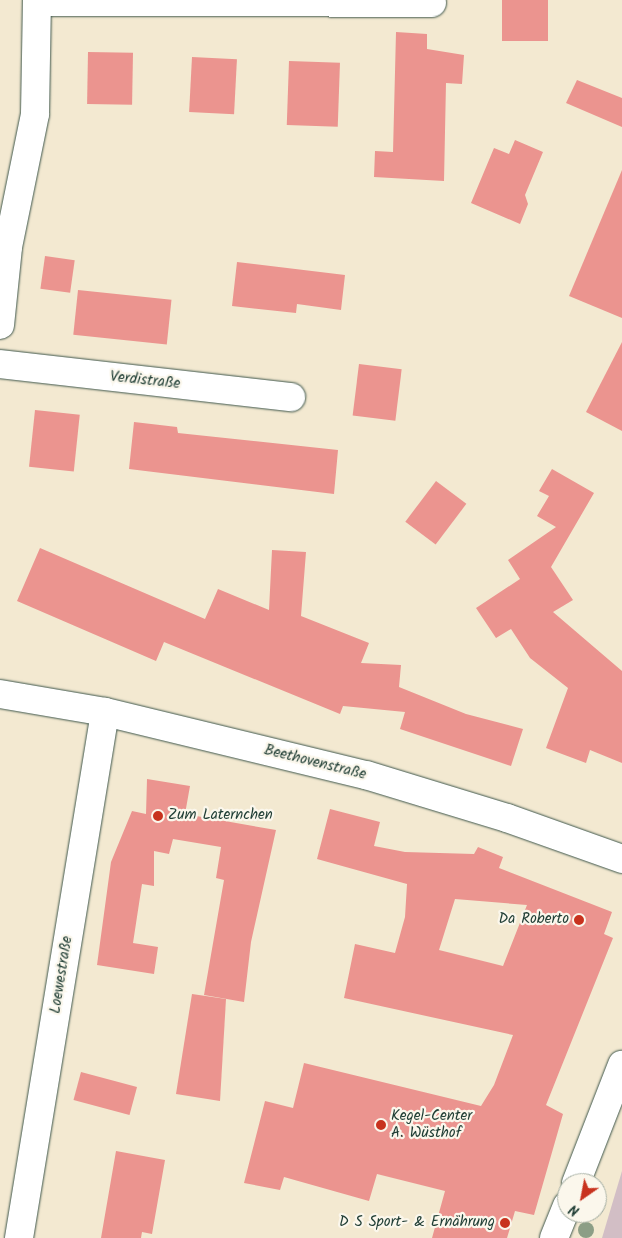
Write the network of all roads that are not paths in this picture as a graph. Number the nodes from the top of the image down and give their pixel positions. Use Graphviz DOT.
graph roads {
  1 [pos="37,1"];
  2 [pos="432,2"];
  3 [pos="4,247"];
  4 [pos="0,325"];
  5 [pos="0,364"];
  6 [pos="291,397"];
  7 [pos="0,694"];
  8 [pos="105,712"];
  9 [pos="622,859"];
  10 [pos="622,1065"];
  11 [pos="580,1173"];
  12 [pos="560,1223"];
  13 [pos="19,1238"];
  14 [pos="554,1238"];
  1 -- 2 [label="street"];
  1 -- 3 [label="street"];
  3 -- 4 [label="street"];
  5 -- 6 [label="street, Verdistraße"];
  7 -- 8 [label="street, Beethovenstraße"];
  8 -- 9 [label="street, Beethovenstraße"];
  8 -- 13 [label="street, Loewestraße"];
  10 -- 11 [label="street"];
  12 -- 14 [label="street"];
}
